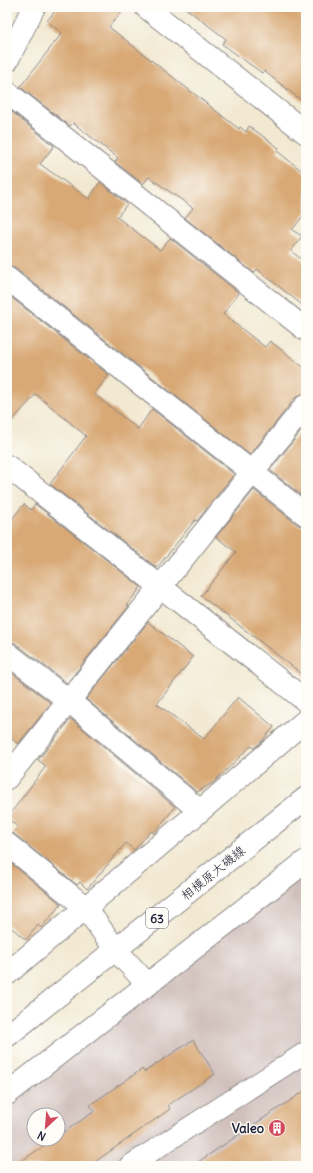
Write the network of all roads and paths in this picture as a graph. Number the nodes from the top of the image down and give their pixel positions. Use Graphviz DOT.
graph roads {
  1 [pos="34,7"];
  2 [pos="146,7"];
  3 [pos="7,60"];
  4 [pos="7,92"];
  5 [pos="306,133"];
  6 [pos="7,278"];
  7 [pos="306,330"];
  8 [pos="306,405"];
  9 [pos="7,466"];
  10 [pos="254,472"];
  11 [pos="306,515"];
  12 [pos="159,586"];
  13 [pos="7,653"];
  14 [pos="68,700"];
  15 [pos="306,700"];
  16 [pos="306,720"];
  17 [pos="7,778"];
  18 [pos="306,798"];
  19 [pos="200,811"];
  20 [pos="7,844"];
  21 [pos="306,861"];
  22 [pos="85,907"];
  23 [pos="116,950"];
  24 [pos="7,974"];
  25 [pos="148,985"];
  26 [pos="7,1036"];
  27 [pos="306,1052"];
  28 [pos="7,1094"];
  29 [pos="129,1166"];
  1 -- 3 [label="street"];
  2 -- 5 [label="street"];
  4 -- 7 [label="street"];
  6 -- 10 [label="street"];
  8 -- 10 [label="street"];
  9 -- 12 [label="street"];
  10 -- 11 [label="street"];
  10 -- 12 [label="street"];
  12 -- 14 [label="street"];
  12 -- 15 [label="street"];
  13 -- 14 [label="street"];
  14 -- 17 [label="street"];
  14 -- 19 [label="street"];
  16 -- 19 [label="street"];
  18 -- 23 [label="street, 相模原大磯線 / 63"];
  19 -- 22 [label="street"];
  20 -- 22 [label="street"];
  21 -- 25 [label="street"];
  22 -- 23 [label="street"];
  22 -- 24 [label="street"];
  23 -- 25 [label="street"];
  23 -- 26 [label="street, 相模原大磯線 / 63"];
  25 -- 28 [label="street"];
  27 -- 29 [label="lane"];
}
